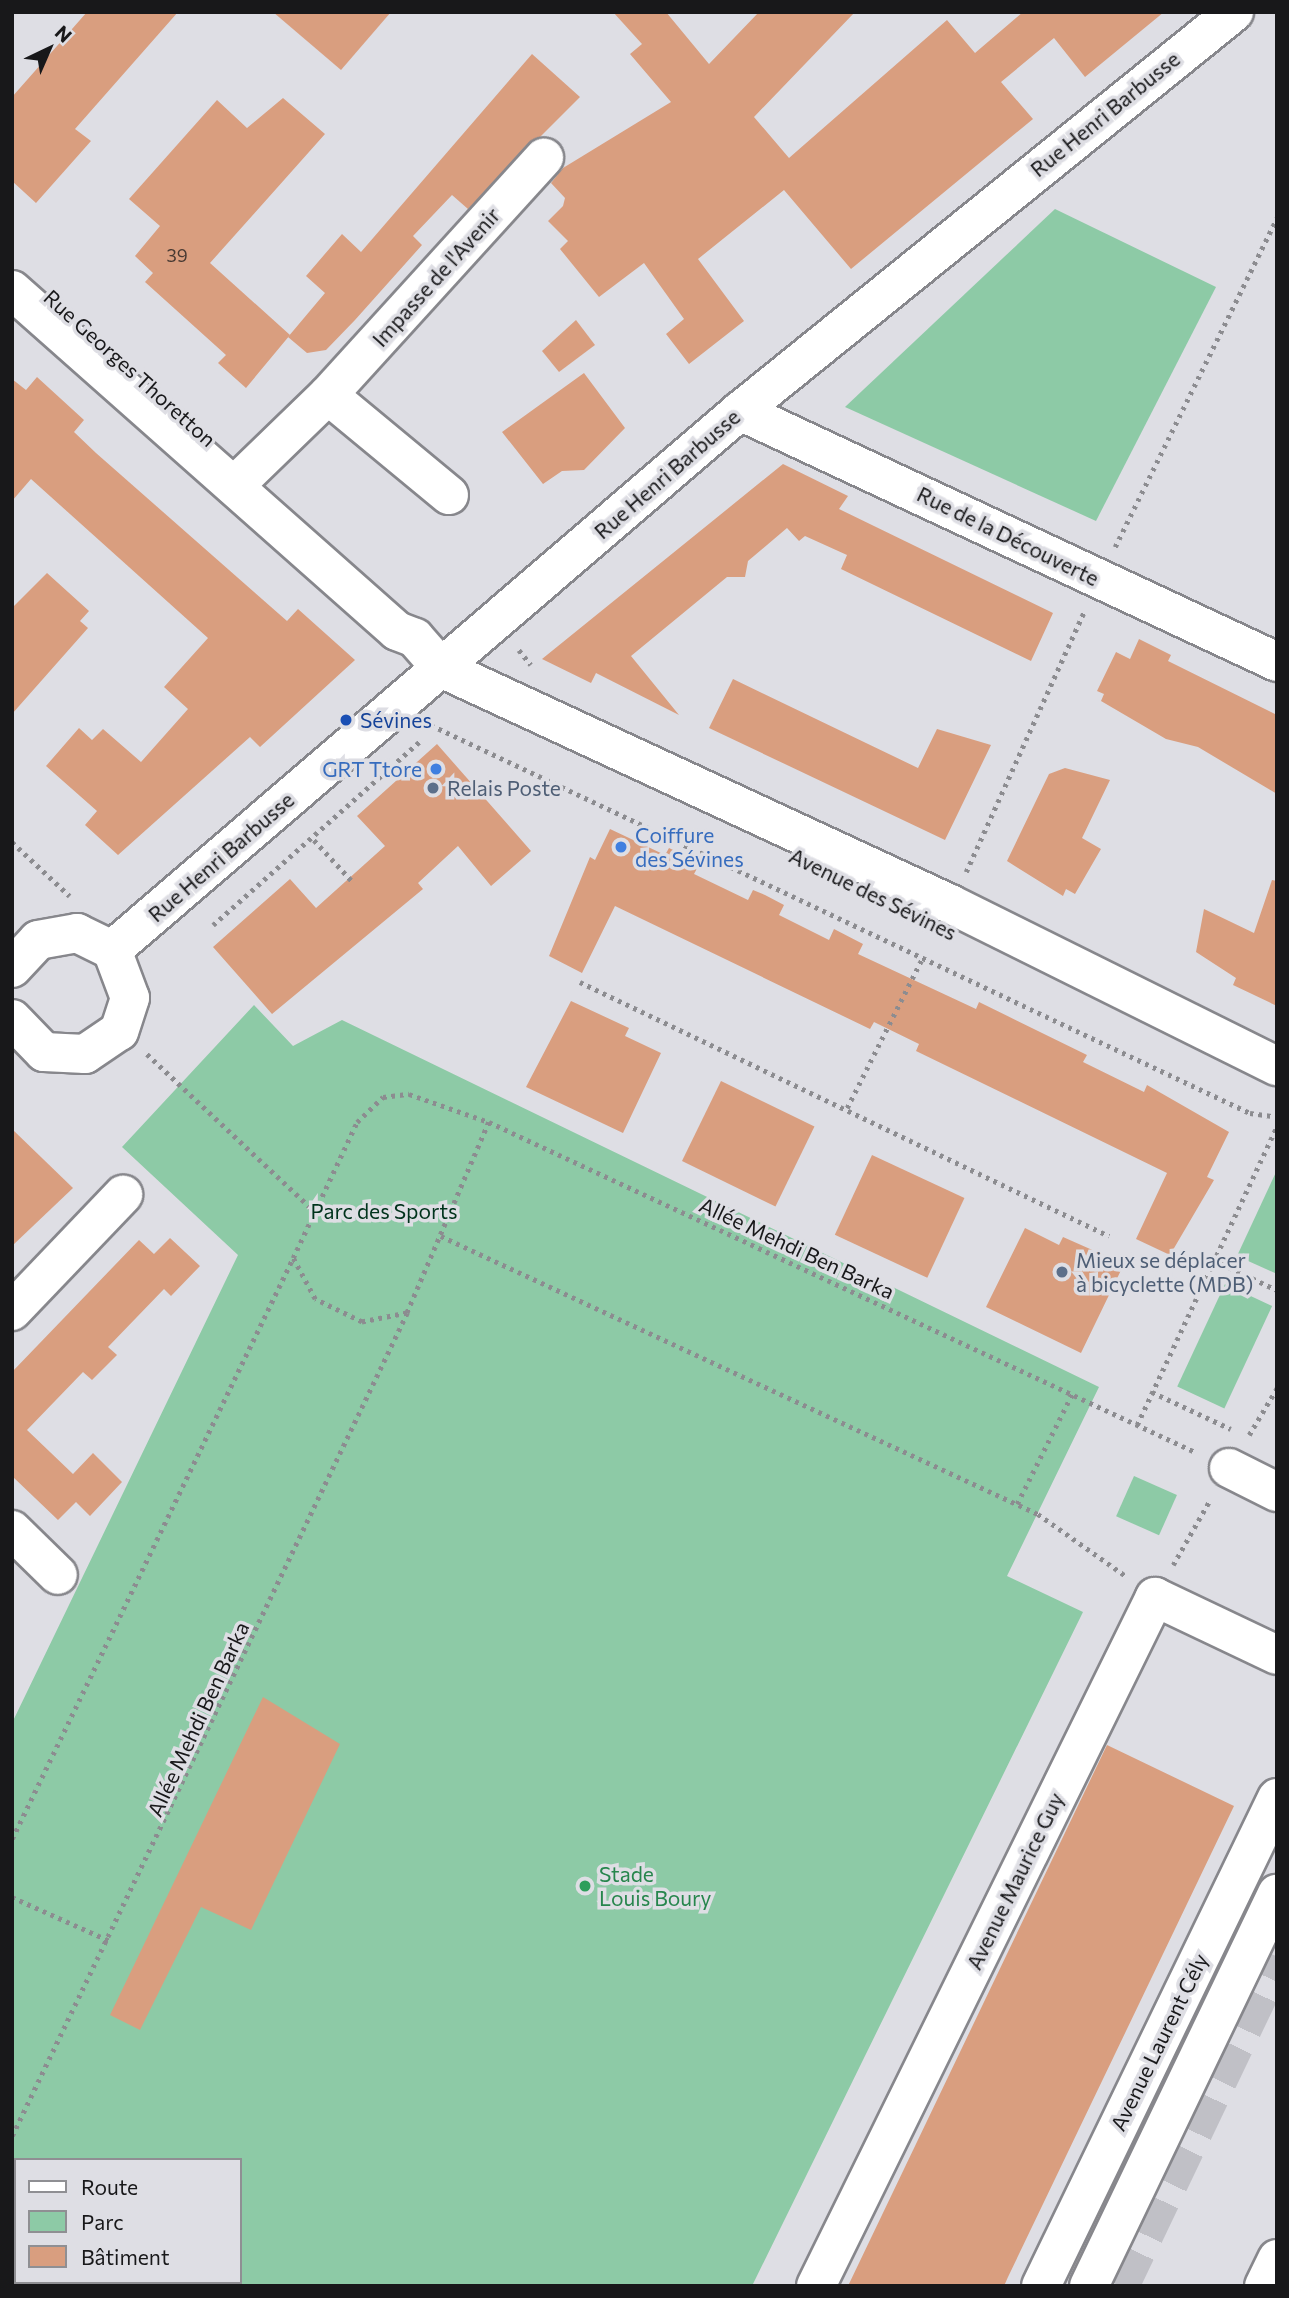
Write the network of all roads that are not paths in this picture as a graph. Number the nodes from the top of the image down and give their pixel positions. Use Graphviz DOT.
graph roads {
  1 [pos="1234,12"];
  2 [pos="544,158"];
  3 [pos="12,263"];
  4 [pos="12,290"];
  5 [pos="328,395"];
  6 [pos="740,411"];
  7 [pos="241,479"];
  8 [pos="449,495"];
  9 [pos="1277,662"];
  10 [pos="442,668"];
  11 [pos="481,688"];
  12 [pos="112,950"];
  13 [pos="12,968"];
  14 [pos="17,1039"];
  15 [pos="1277,1066"];
  16 [pos="1277,1083"];
  17 [pos="123,1195"];
  18 [pos="12,1311"];
  19 [pos="1238,1453"];
  20 [pos="1277,1492"];
  21 [pos="12,1530"];
  22 [pos="58,1575"];
  23 [pos="1277,1655"];
  24 [pos="1277,1798"];
  25 [pos="1277,1894"];
  26 [pos="1277,2259"];
  27 [pos="816,2286"];
  28 [pos="1041,2286"];
  29 [pos="1089,2286"];
  30 [pos="1264,2286"];
  1 -- 6 [label="main road, Rue Henri Barbusse"];
  2 -- 5 [label="main road, Impasse de l'Avenir"];
  3 -- 7 [label="main road, Rue Georges Thoretton"];
  4 -- 7 [label="main road, Rue Georges Thoretton"];
  5 -- 7 [label="main road"];
  5 -- 8 [label="main road"];
  6 -- 9 [label="main road, Rue de la Découverte"];
  6 -- 10 [label="main road, Rue Henri Barbusse"];
  7 -- 10 [label="main road, Rue Georges Thoretton"];
  10 -- 11 [label="main road, Avenue des Sévines"];
  10 -- 12 [label="main road, Rue Henri Barbusse"];
  11 -- 15 [label="main road, Avenue des Sévines"];
  11 -- 16 [label="main road, Avenue des Sévines"];
  12 -- 13 [label="main road"];
  12 -- 14 [label="main road"];
  17 -- 18 [label="main road"];
  19 -- 20 [label="main road"];
  21 -- 22 [label="main road"];
  23 -- 27 [label="main road, Avenue Maurice Guy"];
  24 -- 28 [label="main road, Avenue Laurent Cély"];
  25 -- 29 [label="main road"];
  26 -- 30 [label="main road"];
}
